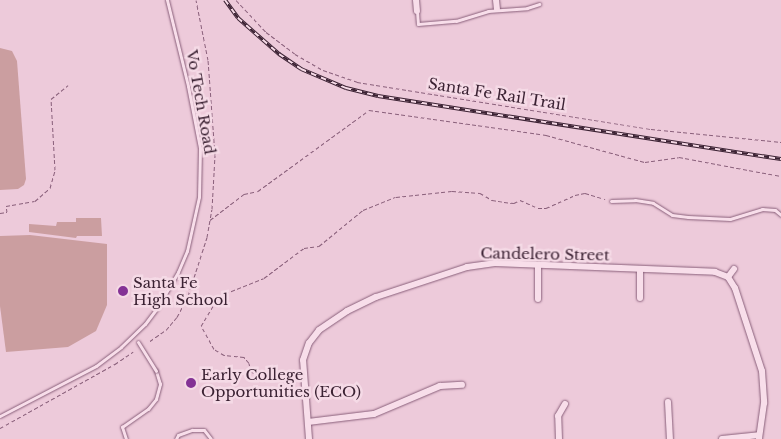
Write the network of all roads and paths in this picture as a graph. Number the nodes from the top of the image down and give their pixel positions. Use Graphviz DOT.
graph roads {
  1 [pos="167,0"];
  2 [pos="236,0"];
  3 [pos="416,0"];
  4 [pos="496,0"];
  5 [pos="539,4"];
  6 [pos="497,9"];
  7 [pos="417,11"];
  8 [pos="68,85"];
  9 [pos="781,142"];
  10 [pos="781,176"];
  11 [pos="611,201"];
  12 [pos="0,213"];
  13 [pos="781,215"];
  14 [pos="210,220"];
  15 [pos="538,265"];
  16 [pos="640,269"];
  17 [pos="734,269"];
  18 [pos="728,277"];
  19 [pos="640,298"];
  20 [pos="538,299"];
  21 [pos="135,334"];
  22 [pos="134,352"];
  23 [pos="304,377"];
  24 [pos="462,385"];
  25 [pos="668,402"];
  26 [pos="565,404"];
  27 [pos="0,416"];
  28 [pos="308,422"];
  29 [pos="0,428"];
  30 [pos="759,437"];
  31 [pos="126,439"];
  32 [pos="176,439"];
  33 [pos="211,439"];
  34 [pos="309,439"];
  35 [pos="559,439"];
  36 [pos="670,439"];
  37 [pos="722,439"];
  1 -- 21 [label="lane, Vo Tech Road"];
  2 -- 9 [label="path, Santa Fe Rail Trail"];
  3 -- 7 [label="street"];
  4 -- 6 [label="street"];
  5 -- 6 [label="lane"];
  6 -- 7 [label="lane"];
  8 -- 12 [label="path"];
  10 -- 14 [label="path"];
  11 -- 13 [label="lane"];
  11 -- 23 [label="path"];
  15 -- 16 [label="street, Candelero Street"];
  15 -- 20 [label="street"];
  15 -- 23 [label="street, Candelero Street"];
  16 -- 18 [label="street, Candelero Street"];
  16 -- 19 [label="street"];
  17 -- 18 [label="street"];
  18 -- 30 [label="street"];
  21 -- 27 [label="lane, Vo Tech Road"];
  21 -- 31 [label="lane, bridge"];
  22 -- 29 [label="path"];
  23 -- 28 [label="street, Candelero Street"];
  24 -- 28 [label="street"];
  25 -- 36 [label="street"];
  26 -- 35 [label="street"];
  28 -- 34 [label="street, Candelero Street"];
  30 -- 37 [label="street"];
  32 -- 33 [label="lane"];
}
